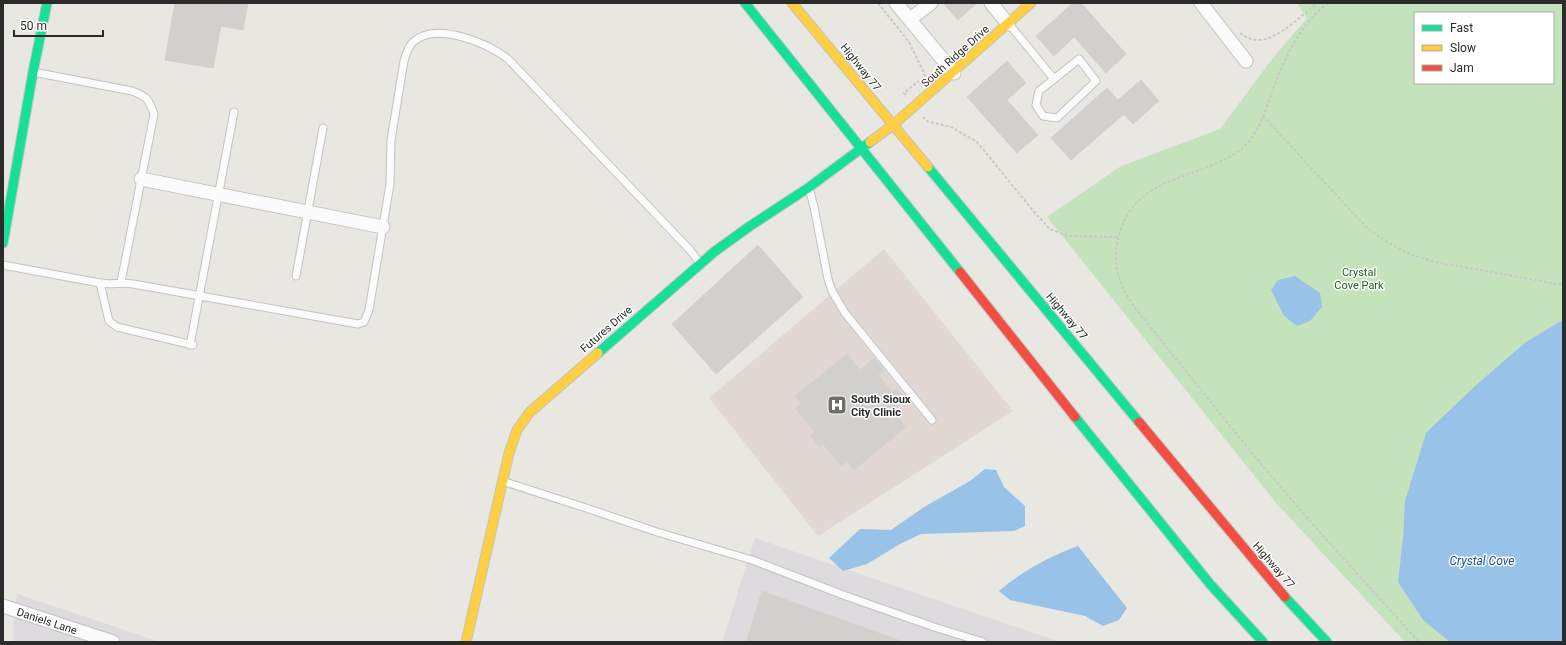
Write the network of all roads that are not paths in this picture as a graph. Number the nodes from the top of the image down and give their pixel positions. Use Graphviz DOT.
graph roads {
  1 [pos="47,3"];
  2 [pos="745,3"];
  3 [pos="792,3"];
  4 [pos="896,3"];
  5 [pos="931,3"];
  6 [pos="991,3"];
  7 [pos="1031,3"];
  8 [pos="1201,3"];
  9 [pos="910,19"];
  10 [pos="1008,24"];
  11 [pos="1246,61"];
  12 [pos="33,72"];
  13 [pos="954,72"];
  14 [pos="1054,79"];
  15 [pos="234,112"];
  16 [pos="893,125"];
  17 [pos="323,128"];
  18 [pos="862,148"];
  19 [pos="141,179"];
  20 [pos="808,188"];
  21 [pos="218,194"];
  22 [pos="308,212"];
  23 [pos="383,227"];
  24 [pos="3,242"];
  25 [pos="700,263"];
  26 [pos="3,265"];
  27 [pos="296,276"];
  28 [pos="121,282"];
  29 [pos="100,283"];
  30 [pos="200,295"];
  31 [pos="932,420"];
  32 [pos="502,481"];
  33 [pos="3,606"];
  34 [pos="113,642"];
  35 [pos="466,642"];
  36 [pos="983,642"];
  37 [pos="1263,642"];
  38 [pos="1327,642"];
  1 -- 12 [label="main road"];
  2 -- 18 [label="main road"];
  3 -- 16 [label="main road, Highway 77"];
  4 -- 9 [label="street"];
  5 -- 9 [label="street"];
  6 -- 10 [label="street"];
  7 -- 10 [label="main road, South Ridge Drive"];
  8 -- 11 [label="street"];
  9 -- 13 [label="street"];
  10 -- 13 [label="main road, South Ridge Drive"];
  10 -- 14 [label="lane"];
  12 -- 19 [label="lane"];
  12 -- 24 [label="main road"];
  13 -- 16 [label="main road, South Ridge Drive"];
  14 -- 14 [label="lane"];
  15 -- 21 [label="lane"];
  16 -- 18 [label="main road, Futures Drive"];
  16 -- 38 [label="main road, Highway 77"];
  17 -- 22 [label="lane"];
  18 -- 20 [label="main road, Futures Drive"];
  18 -- 37 [label="main road"];
  19 -- 21 [label="street"];
  19 -- 28 [label="lane"];
  20 -- 25 [label="main road, Futures Drive"];
  20 -- 31 [label="lane"];
  21 -- 22 [label="street"];
  21 -- 30 [label="lane"];
  22 -- 23 [label="street"];
  22 -- 27 [label="lane"];
  23 -- 25 [label="lane"];
  23 -- 30 [label="lane"];
  25 -- 32 [label="main road, Futures Drive"];
  26 -- 29 [label="lane"];
  28 -- 29 [label="lane"];
  28 -- 30 [label="lane"];
  29 -- 30 [label="lane"];
  32 -- 35 [label="main road, Futures Drive"];
  32 -- 36 [label="lane"];
  33 -- 34 [label="street, Daniels Lane"];
}
